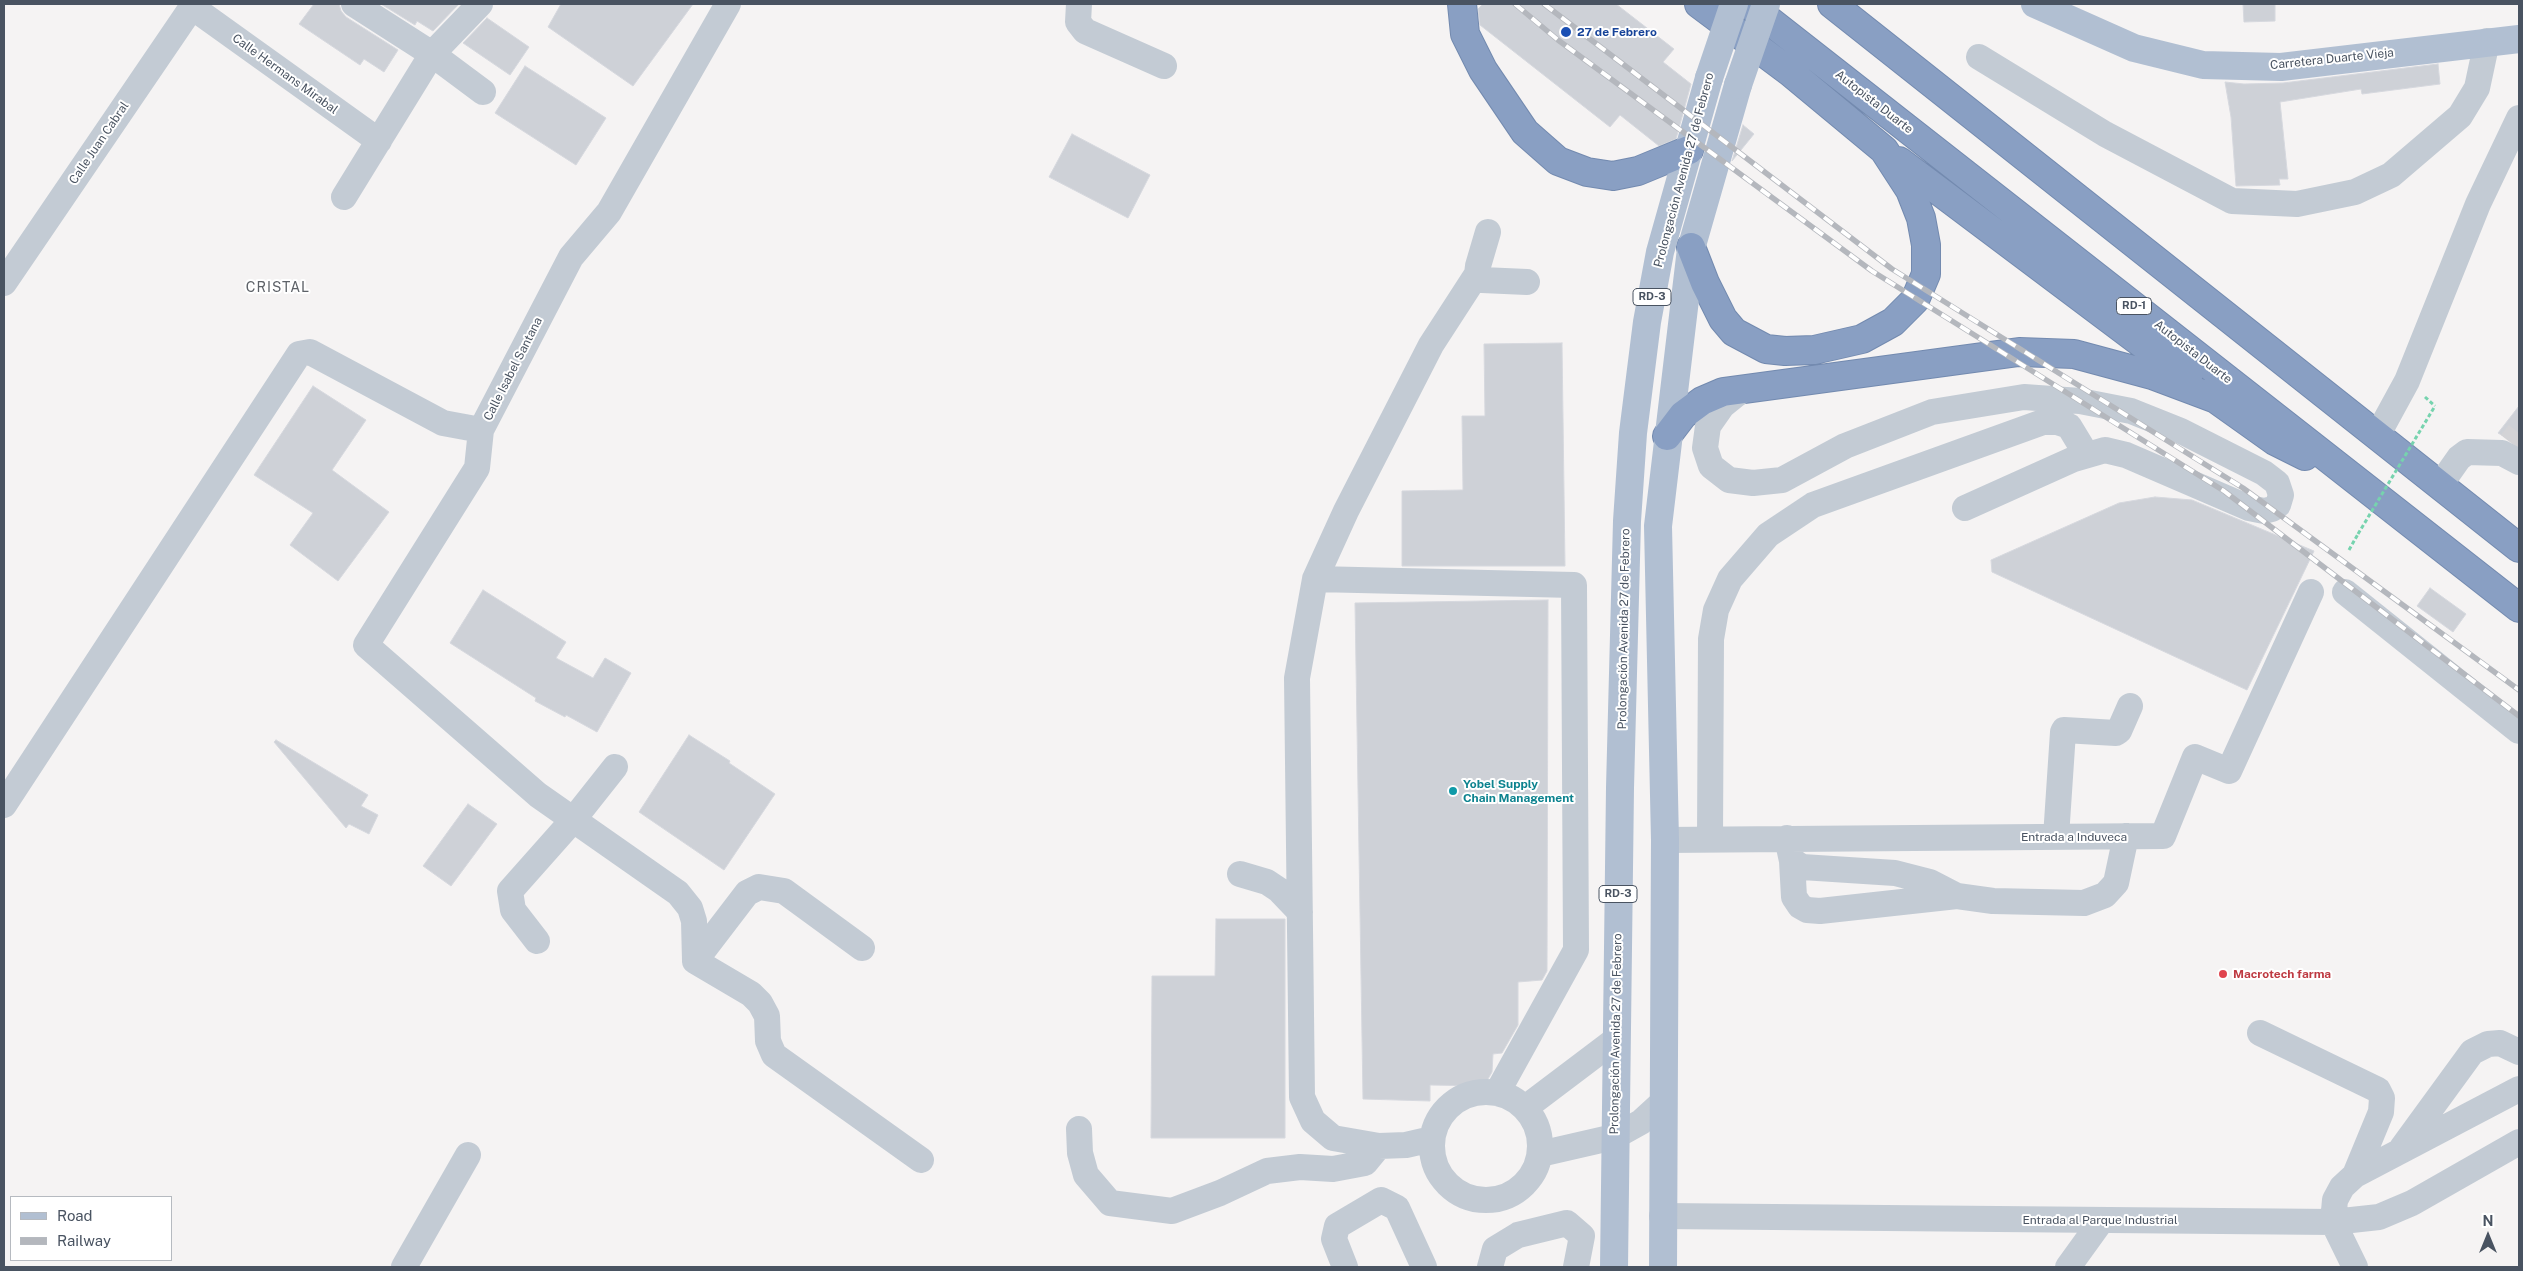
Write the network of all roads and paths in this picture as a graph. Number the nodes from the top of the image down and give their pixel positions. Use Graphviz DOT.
graph roads {
  1 [pos="354,4"];
  2 [pos="480,4"];
  3 [pos="728,4"];
  4 [pos="1079,4"];
  5 [pos="1462,4"];
  6 [pos="1699,4"];
  7 [pos="1734,4"];
  8 [pos="1748,4"];
  9 [pos="1766,4"];
  10 [pos="1832,4"];
  11 [pos="2035,4"];
  12 [pos="193,5"];
  13 [pos="2519,39"];
  14 [pos="2488,41"];
  15 [pos="432,54"];
  16 [pos="1979,57"];
  17 [pos="1164,66"];
  18 [pos="483,92"];
  19 [pos="1700,112"];
  20 [pos="2519,118"];
  21 [pos="1728,119"];
  22 [pos="379,141"];
  23 [pos="1689,150"];
  24 [pos="1884,150"];
  25 [pos="344,198"];
  26 [pos="1488,232"];
  27 [pos="1691,247"];
  28 [pos="1477,274"];
  29 [pos="1527,282"];
  30 [pos="4,283"];
  31 [pos="1743,389"];
  32 [pos="2216,399"];
  33 [pos="2435,406"];
  34 [pos="481,430"];
  35 [pos="1667,436"];
  36 [pos="2377,436"];
  37 [pos="2510,453"];
  38 [pos="2086,454"];
  39 [pos="2359,483"];
  40 [pos="2440,485"];
  41 [pos="1965,508"];
  42 [pos="2519,548"];
  43 [pos="2349,550"];
  44 [pos="1315,579"];
  45 [pos="2311,592"];
  46 [pos="2345,592"];
  47 [pos="2519,608"];
  48 [pos="2130,706"];
  49 [pos="2519,731"];
  50 [pos="615,767"];
  51 [pos="1662,787"];
  52 [pos="1620,788"];
  53 [pos="4,805"];
  54 [pos="573,820"];
  55 [pos="2126,836"];
  56 [pos="2056,837"];
  57 [pos="1710,838"];
  58 [pos="1665,840"];
  59 [pos="1790,850"];
  60 [pos="1240,874"];
  61 [pos="1957,896"];
  62 [pos="1300,912"];
  63 [pos="537,941"];
  64 [pos="862,948"];
  65 [pos="695,961"];
  66 [pos="2260,1033"];
  67 [pos="1615,1040"];
  68 [pos="2519,1052"];
  69 [pos="2519,1089"];
  70 [pos="1497,1093"];
  71 [pos="1664,1101"];
  72 [pos="1525,1108"];
  73 [pos="1079,1129"];
  74 [pos="1614,1137"];
  75 [pos="1432,1139"];
  76 [pos="2519,1142"];
  77 [pos="1379,1146"];
  78 [pos="2399,1152"];
  79 [pos="1540,1154"];
  80 [pos="468,1155"];
  81 [pos="921,1160"];
  82 [pos="2355,1175"];
  83 [pos="1662,1216"];
  84 [pos="2102,1220"];
  85 [pos="2333,1222"];
  86 [pos="404,1267"];
  87 [pos="1345,1267"];
  88 [pos="1424,1267"];
  89 [pos="1490,1267"];
  90 [pos="1576,1267"];
  91 [pos="1614,1267"];
  92 [pos="1663,1267"];
  93 [pos="2068,1267"];
  94 [pos="2355,1267"];
  1 -- 15 [label="street"];
  2 -- 15 [label="street"];
  3 -- 34 [label="street, Calle Isabel Santana"];
  4 -- 17 [label="street"];
  5 -- 23 [label="highway"];
  6 -- 24 [label="highway"];
  7 -- 19 [label="main road, Prolongación Avenida 27 de Febrero / RD-3, bridge"];
  8 -- 39 [label="highway, Autopista Duarte / RD-1"];
  9 -- 21 [label="main road, RD-3, bridge"];
  10 -- 36 [label="highway"];
  11 -- 14 [label="main road, Carretera Duarte Vieja"];
  12 -- 22 [label="street, Calle Hermans Mirabal"];
  12 -- 30 [label="street, Calle Juan Cabral"];
  13 -- 14 [label="main road, Carretera Duarte Vieja"];
  14 -- 16 [label="street"];
  15 -- 18 [label="street"];
  15 -- 22 [label="street"];
  19 -- 21 [label="main road"];
  19 -- 23 [label="main road, Prolongación Avenida 27 de Febrero / RD-3"];
  20 -- 36 [label="street"];
  21 -- 27 [label="main road, RD-3"];
  22 -- 25 [label="street"];
  23 -- 52 [label="main road, Prolongación Avenida 27 de Febrero / RD-3"];
  24 -- 27 [label="highway"];
  24 -- 32 [label="highway"];
  26 -- 28 [label="street"];
  27 -- 35 [label="main road, RD-3"];
  28 -- 29 [label="street"];
  28 -- 44 [label="street"];
  31 -- 32 [label="highway"];
  31 -- 35 [label="highway"];
  31 -- 38 [label="street"];
  32 -- 39 [label="highway"];
  33 -- 43 [label="path, bridge"];
  34 -- 53 [label="street"];
  34 -- 54 [label="street, Calle Isabel Santana"];
  35 -- 51 [label="main road, RD-3"];
  36 -- 40 [label="highway"];
  37 -- 40 [label="street"];
  38 -- 41 [label="street"];
  38 -- 57 [label="street"];
  39 -- 47 [label="highway, Autopista Duarte / RD-1"];
  40 -- 42 [label="highway"];
  44 -- 62 [label="street"];
  44 -- 70 [label="street"];
  45 -- 55 [label="street, Entrada a Induveca"];
  46 -- 49 [label="street"];
  48 -- 56 [label="street"];
  50 -- 54 [label="street"];
  51 -- 52 [label="main road"];
  51 -- 58 [label="main road, RD-3"];
  52 -- 67 [label="main road, Prolongación Avenida 27 de Febrero / RD-3"];
  54 -- 63 [label="street"];
  54 -- 65 [label="street"];
  55 -- 56 [label="street, Entrada a Induveca"];
  55 -- 61 [label="street"];
  56 -- 59 [label="street, Entrada a Induveca"];
  57 -- 58 [label="street, Entrada a Induveca"];
  57 -- 59 [label="street, Entrada a Induveca"];
  58 -- 71 [label="main road, RD-3"];
  59 -- 61 [label="street"];
  59 -- 61 [label="street"];
  60 -- 62 [label="street"];
  62 -- 77 [label="street"];
  64 -- 65 [label="street"];
  65 -- 81 [label="street"];
  66 -- 82 [label="street"];
  67 -- 72 [label="street"];
  67 -- 74 [label="main road, Prolongación Avenida 27 de Febrero / RD-3"];
  68 -- 78 [label="street"];
  69 -- 78 [label="street"];
  70 -- 72 [label="street"];
  70 -- 75 [label="street"];
  71 -- 74 [label="street"];
  71 -- 83 [label="main road, RD-3"];
  72 -- 79 [label="street"];
  73 -- 77 [label="street"];
  74 -- 79 [label="street"];
  74 -- 91 [label="main road, Prolongación Avenida 27 de Febrero / RD-3"];
  75 -- 77 [label="street"];
  75 -- 79 [label="street"];
  76 -- 85 [label="street, Entrada al Parque Industrial"];
  78 -- 82 [label="street"];
  80 -- 86 [label="street"];
  82 -- 85 [label="street"];
  83 -- 84 [label="street, Entrada al Parque Industrial"];
  83 -- 92 [label="main road, RD-3"];
  84 -- 85 [label="street, Entrada al Parque Industrial"];
  84 -- 93 [label="street"];
  85 -- 94 [label="street"];
  87 -- 88 [label="street"];
  89 -- 90 [label="street"];
}
